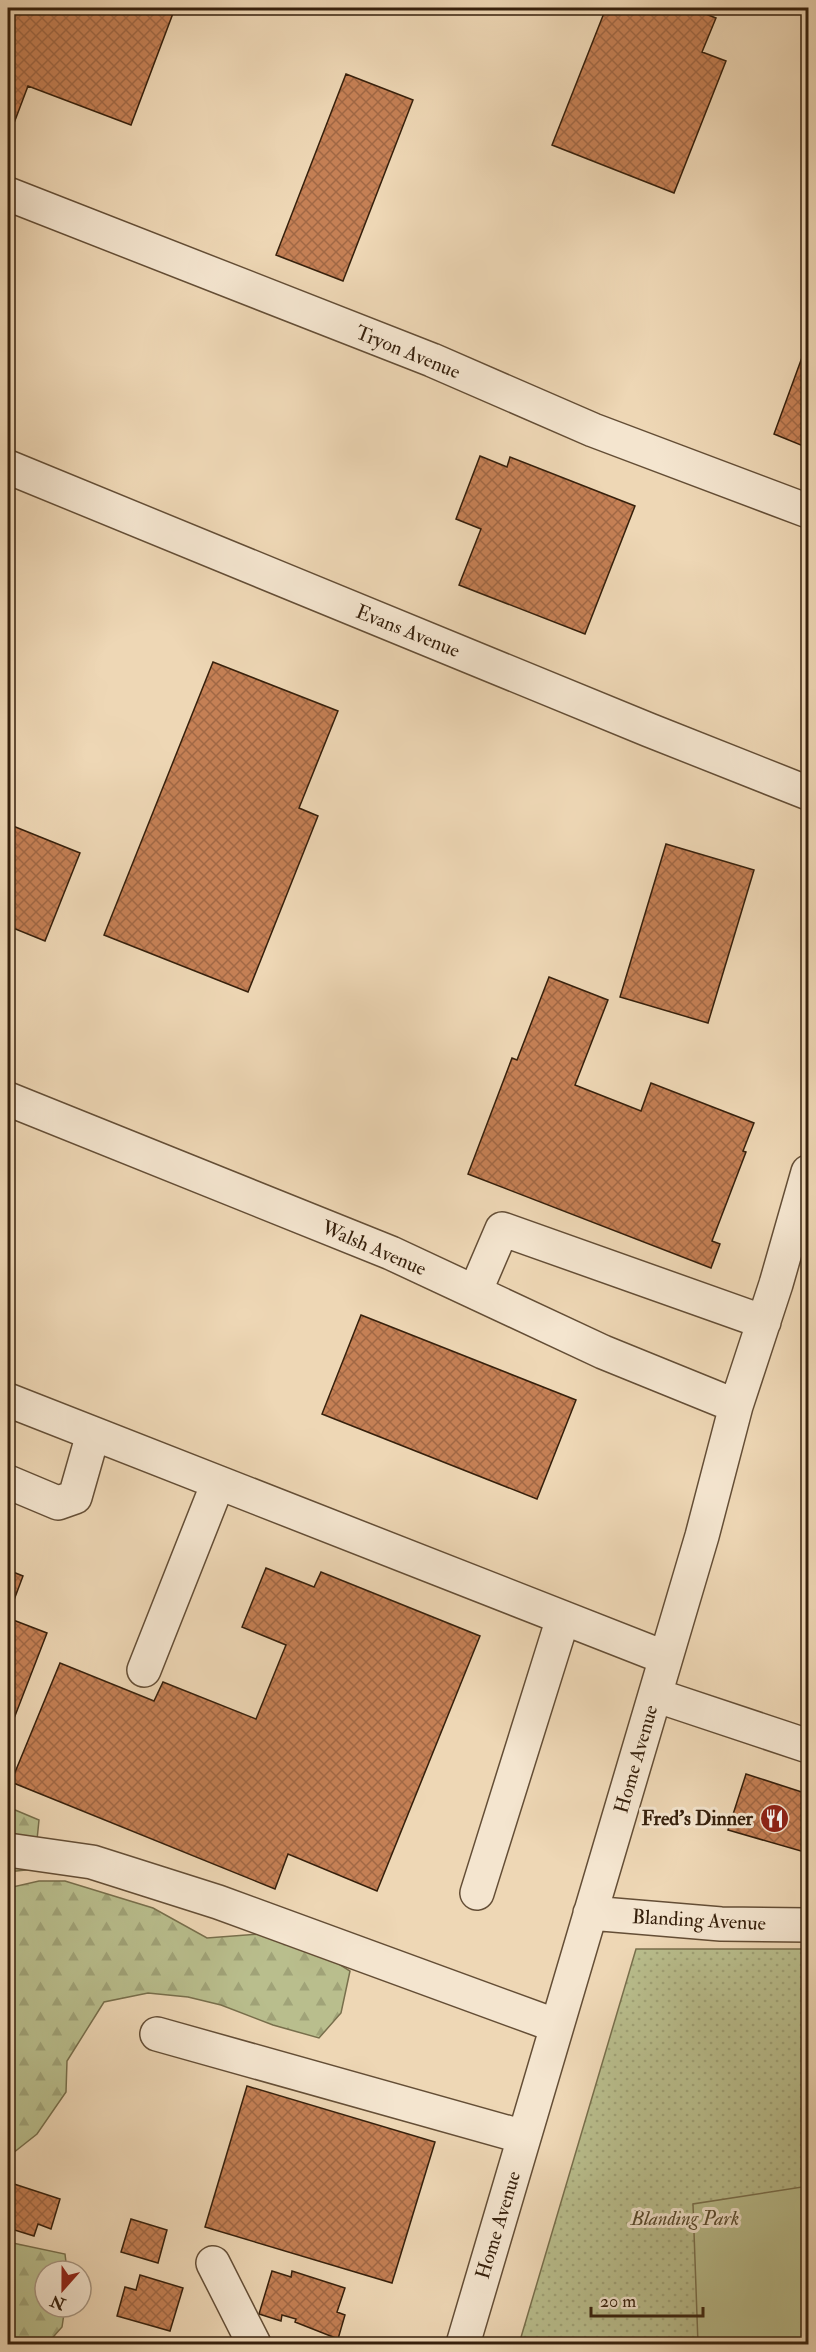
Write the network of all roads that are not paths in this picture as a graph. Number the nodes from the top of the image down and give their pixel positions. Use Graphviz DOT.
graph roads {
  1 [pos="8,194"];
  2 [pos="8,467"];
  3 [pos="808,511"];
  4 [pos="808,793"];
  5 [pos="8,1098"];
  6 [pos="808,1172"];
  7 [pos="475,1292"];
  8 [pos="764,1322"];
  9 [pos="8,1400"];
  10 [pos="736,1406"];
  11 [pos="93,1434"];
  12 [pos="8,1482"];
  13 [pos="218,1483"];
  14 [pos="563,1618"];
  15 [pos="666,1658"];
  16 [pos="144,1670"];
  17 [pos="655,1695"];
  18 [pos="808,1746"];
  19 [pos="8,1850"];
  20 [pos="477,1893"];
  21 [pos="590,1913"];
  22 [pos="808,1925"];
  23 [pos="557,2026"];
  24 [pos="157,2034"];
  25 [pos="524,2136"];
  26 [pos="213,2263"];
  27 [pos="254,2344"];
  28 [pos="463,2344"];
  1 -- 3 [label="street, Tryon Avenue"];
  2 -- 4 [label="street, Evans Avenue"];
  5 -- 7 [label="street, Walsh Avenue"];
  6 -- 8 [label="street, Home Avenue"];
  7 -- 8 [label="street"];
  7 -- 10 [label="street, Walsh Avenue"];
  8 -- 10 [label="street, Home Avenue"];
  9 -- 11 [label="street"];
  10 -- 15 [label="street, Home Avenue"];
  11 -- 12 [label="street"];
  11 -- 13 [label="street"];
  13 -- 14 [label="street"];
  13 -- 16 [label="street"];
  14 -- 15 [label="street"];
  14 -- 20 [label="street"];
  15 -- 17 [label="street, Home Avenue"];
  17 -- 18 [label="street"];
  17 -- 21 [label="street, Home Avenue"];
  19 -- 23 [label="street"];
  21 -- 22 [label="street, Blanding Avenue"];
  21 -- 23 [label="street, Home Avenue"];
  23 -- 25 [label="street, Home Avenue"];
  24 -- 25 [label="street"];
  25 -- 28 [label="street, Home Avenue"];
  26 -- 27 [label="street"];
}
